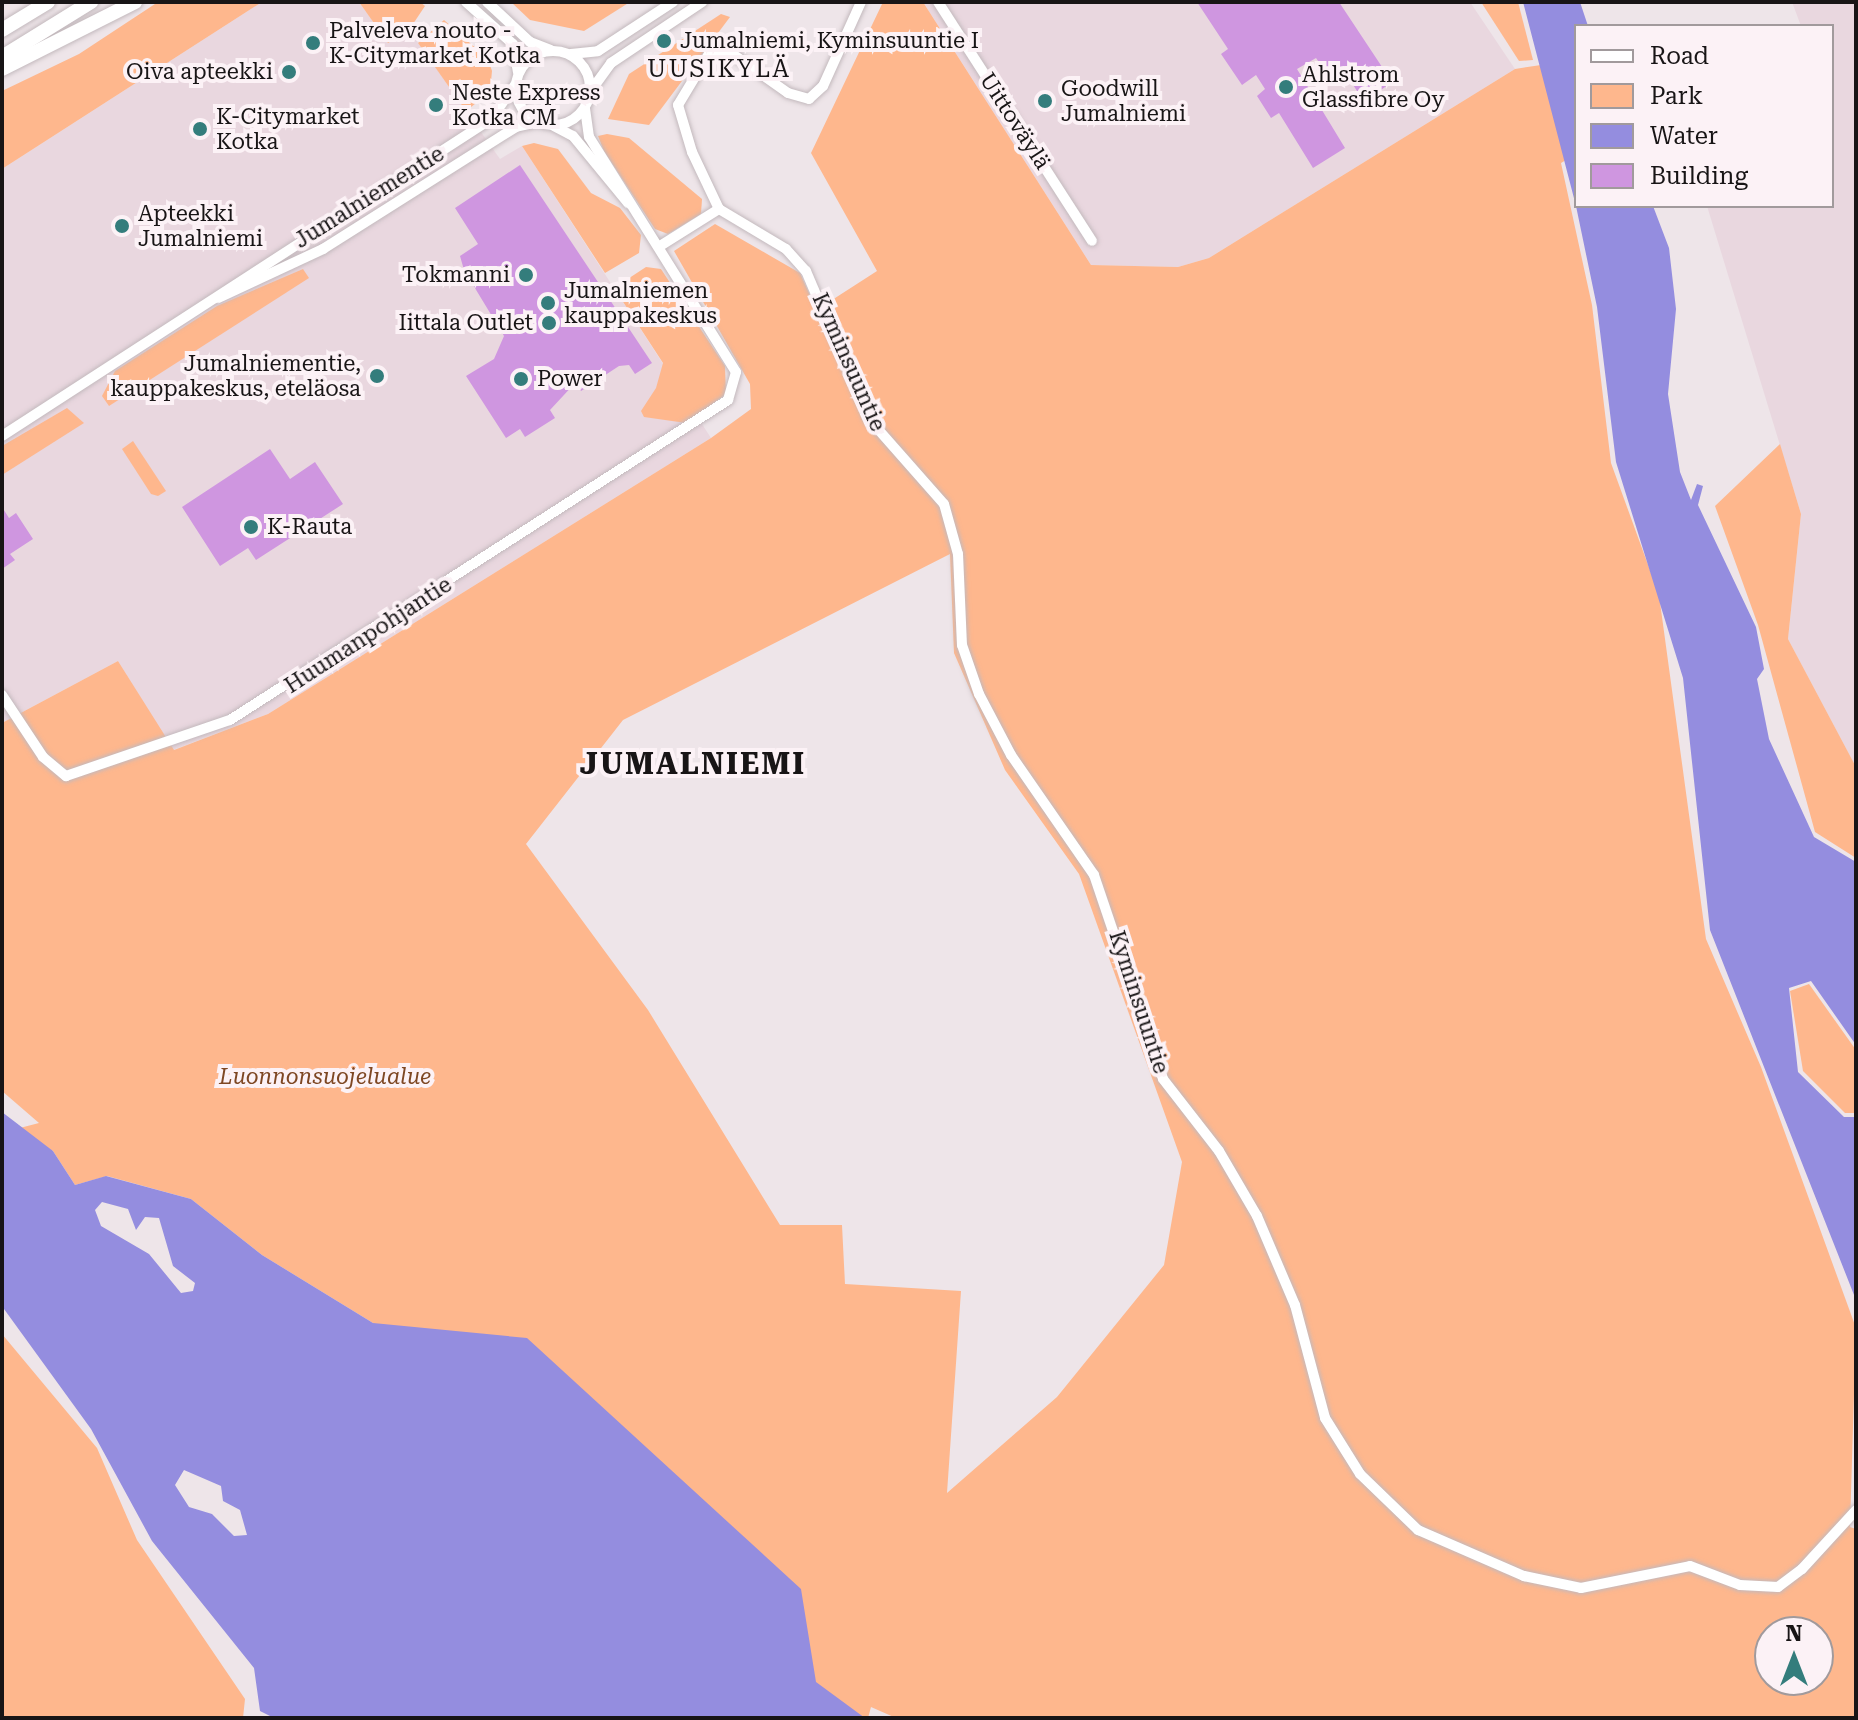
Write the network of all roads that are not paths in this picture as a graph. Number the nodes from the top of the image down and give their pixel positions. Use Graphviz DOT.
graph roads {
  1 [pos="29,2"];
  2 [pos="48,2"];
  3 [pos="91,2"];
  4 [pos="135,2"];
  5 [pos="466,2"];
  6 [pos="487,2"];
  7 [pos="673,2"];
  8 [pos="702,2"];
  9 [pos="861,2"];
  10 [pos="938,2"];
  11 [pos="2,21"];
  12 [pos="2,30"];
  13 [pos="559,51"];
  14 [pos="2,57"];
  15 [pos="2,69"];
  16 [pos="518,72"];
  17 [pos="515,85"];
  18 [pos="590,94"];
  19 [pos="585,108"];
  20 [pos="538,122"];
  21 [pos="550,125"];
  22 [pos="719,209"];
  23 [pos="638,212"];
  24 [pos="1092,241"];
  25 [pos="660,246"];
  26 [pos="212,300"];
  27 [pos="2,436"];
  28 [pos="2,695"];
  29 [pos="1856,1510"];
  1 -- 11 [label="highway"];
  2 -- 12 [label="highway"];
  3 -- 14 [label="highway"];
  4 -- 15 [label="highway"];
  5 -- 16 [label="street"];
  6 -- 13 [label="street"];
  7 -- 13 [label="street"];
  8 -- 18 [label="street"];
  9 -- 22 [label="street"];
  10 -- 24 [label="street, Uittoväylä"];
  13 -- 16 [label="street"];
  13 -- 18 [label="street"];
  16 -- 17 [label="street"];
  17 -- 20 [label="street"];
  17 -- 26 [label="street, Jumalniementie"];
  18 -- 19 [label="street"];
  19 -- 21 [label="street"];
  19 -- 23 [label="street"];
  20 -- 21 [label="street"];
  20 -- 26 [label="street, Jumalniementie"];
  21 -- 23 [label="street"];
  22 -- 25 [label="street"];
  22 -- 29 [label="street, Kyminsuuntie"];
  23 -- 25 [label="street"];
  25 -- 28 [label="street, Huumanpohjantie"];
  26 -- 27 [label="street, Jumalniementie"];
}
